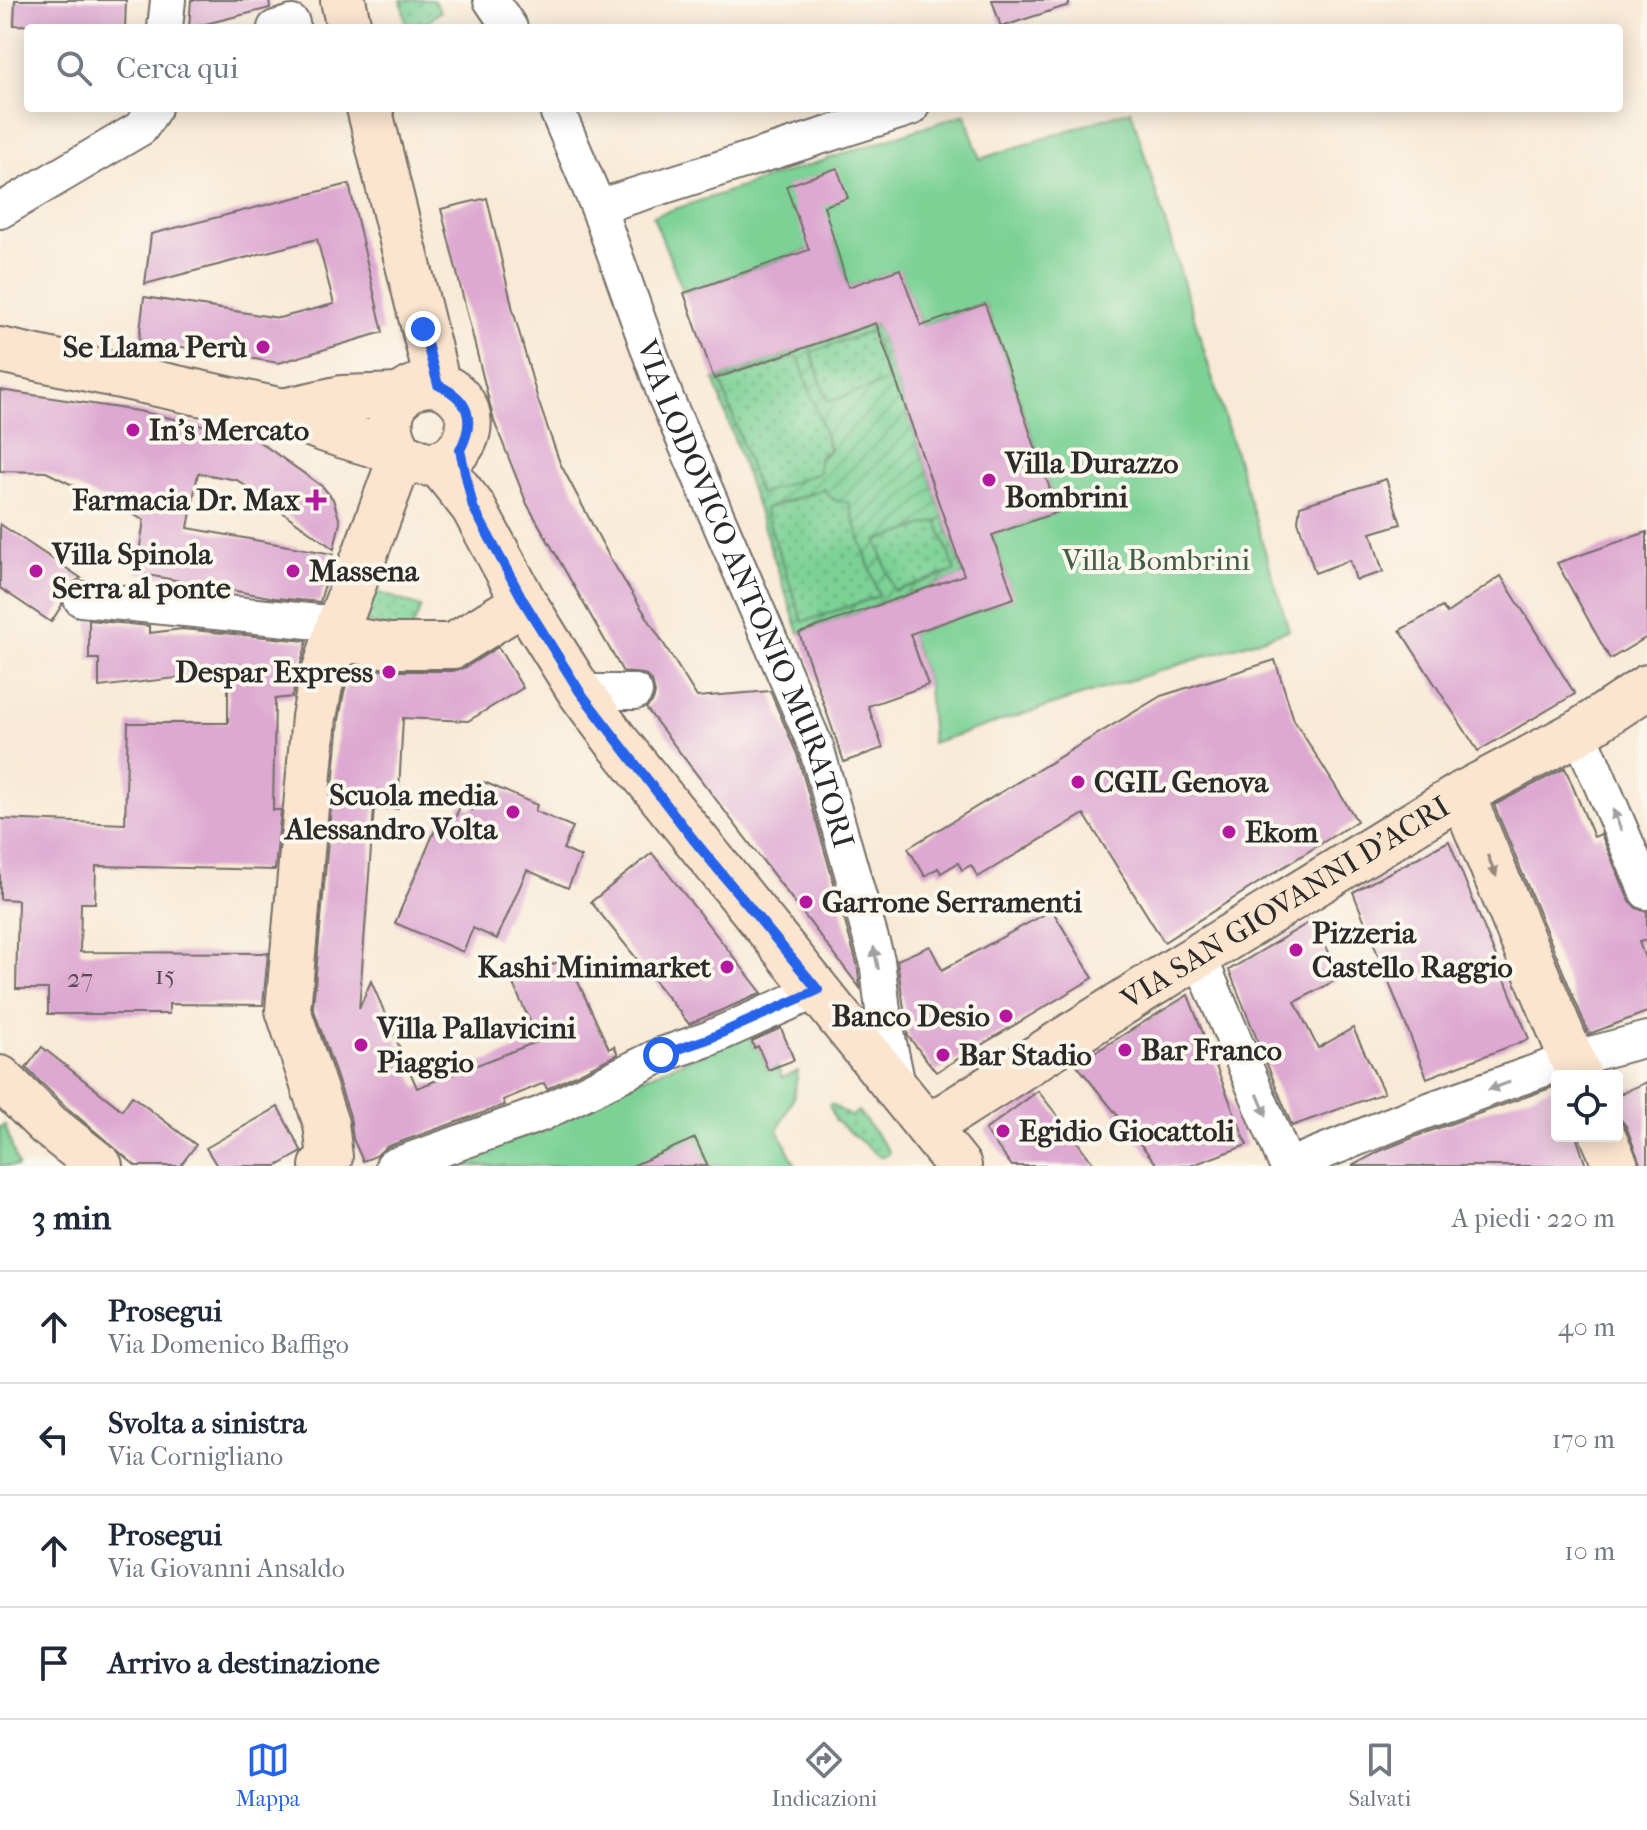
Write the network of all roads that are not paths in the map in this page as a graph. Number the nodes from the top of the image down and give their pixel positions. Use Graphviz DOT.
graph roads {
  1 [pos="168,0"];
  2 [pos="343,0"];
  3 [pos="491,0"];
  4 [pos="165,24"];
  5 [pos="348,24"];
  6 [pos="507,24"];
  7 [pos="151,112"];
  8 [pos="370,112"];
  9 [pos="558,112"];
  10 [pos="898,112"];
  11 [pos="598,207"];
  12 [pos="0,211"];
  13 [pos="0,350"];
  14 [pos="419,390"];
  15 [pos="295,418"];
  16 [pos="433,456"];
  17 [pos="81,599"];
  18 [pos="524,602"];
  19 [pos="336,637"];
  20 [pos="1647,687"];
  21 [pos="580,692"];
  22 [pos="635,692"];
  23 [pos="1579,732"];
  24 [pos="1462,794"];
  25 [pos="1647,892"];
  26 [pos="1199,956"];
  27 [pos="818,990"];
  28 [pos="1647,1039"];
  29 [pos="1575,1068"];
  30 [pos="0,1078"];
  31 [pos="899,1090"];
  32 [pos="928,1127"];
  33 [pos="1606,1142"];
  34 [pos="100,1166"];
  35 [pos="322,1166"];
  36 [pos="393,1166"];
  37 [pos="959,1166"];
  38 [pos="1288,1166"];
  39 [pos="1616,1166"];
  1 -- 4 [label="street"];
  2 -- 5 [label="main road"];
  3 -- 6 [label="street"];
  7 -- 12 [label="street"];
  8 -- 14 [label="main road"];
  9 -- 11 [label="street, VIA LODOVICO ANTONIO MURATORI"];
  10 -- 11 [label="street"];
  31 -- 11 [label="street, VIA LODOVICO ANTONIO MURATORI, one-way"];
  13 -- 15 [label="main road"];
  14 -- 15 [label="main road"];
  14 -- 16 [label="main road"];
  14 -- 16 [label="main road"];
  15 -- 16 [label="main road"];
  16 -- 18 [label="main road"];
  16 -- 19 [label="main road"];
  17 -- 19 [label="street"];
  18 -- 19 [label="main road"];
  18 -- 21 [label="main road"];
  19 -- 35 [label="main road"];
  20 -- 23 [label="main road, VIA SAN GIOVANNI D'ACRI"];
  21 -- 22 [label="street"];
  21 -- 27 [label="main road"];
  23 -- 24 [label="main road, VIA SAN GIOVANNI D'ACRI"];
  25 -- 23 [label="street, one-way"];
  24 -- 26 [label="main road, VIA SAN GIOVANNI D'ACRI"];
  24 -- 29 [label="main road, one-way"];
  26 -- 32 [label="main road, VIA SAN GIOVANNI D'ACRI"];
  26 -- 38 [label="street, one-way"];
  27 -- 31 [label="main road"];
  27 -- 36 [label="street"];
  28 -- 29 [label="street"];
  29 -- 38 [label="street, one-way"];
  30 -- 34 [label="main road"];
  31 -- 32 [label="main road"];
  32 -- 37 [label="main road"];
  33 -- 39 [label="main road"];
}
